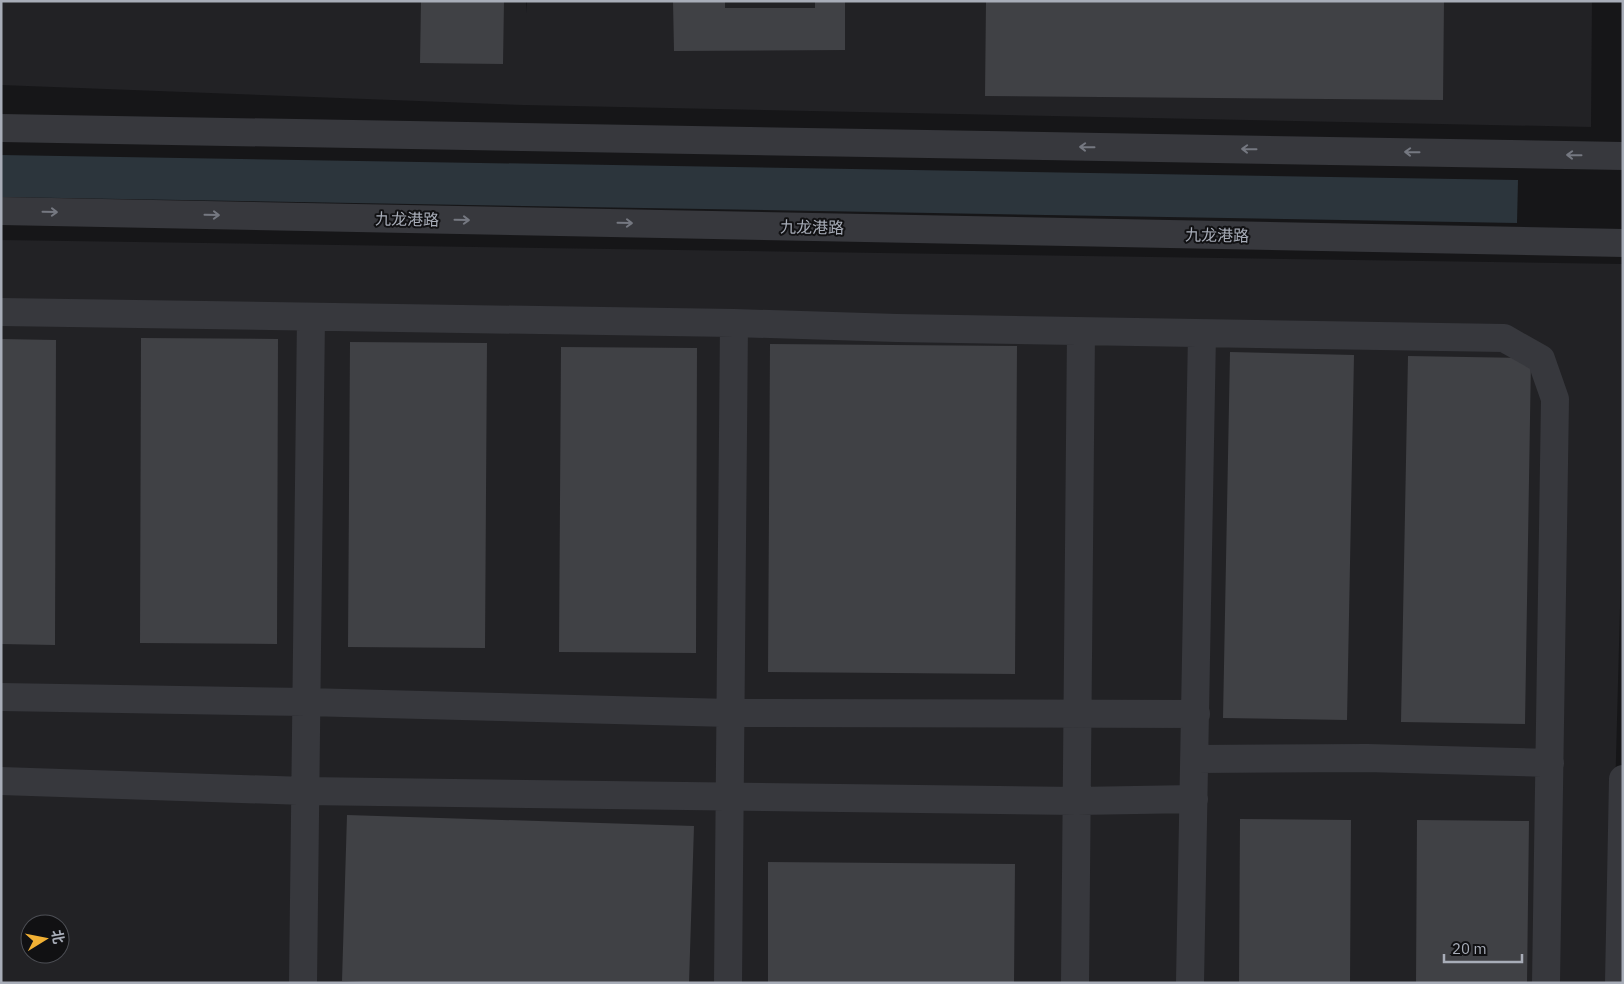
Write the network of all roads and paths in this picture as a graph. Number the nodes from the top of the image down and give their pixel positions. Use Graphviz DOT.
graph roads {
  1 [pos="1,128"];
  2 [pos="1623,156"];
  3 [pos="1,211"];
  4 [pos="1623,243"];
  5 [pos="1,312"];
  6 [pos="311,317"];
  7 [pos="734,323"];
  8 [pos="1081,332"];
  9 [pos="1202,334"];
  10 [pos="1,697"];
  11 [pos="306,702"];
  12 [pos="1078,713"];
  13 [pos="730,714"];
  14 [pos="1196,714"];
  15 [pos="1195,759"];
  16 [pos="1550,763"];
  17 [pos="1623,779"];
  18 [pos="1,781"];
  19 [pos="305,791"];
  20 [pos="729,795"];
  21 [pos="1194,799"];
  22 [pos="1077,801"];
  23 [pos="303,983"];
  24 [pos="728,983"];
  25 [pos="1075,983"];
  26 [pos="1190,983"];
  27 [pos="1546,983"];
  28 [pos="1619,983"];
  2 -- 1 [label="street, one-way"];
  3 -- 4 [label="street, 九龙港路, one-way"];
  5 -- 6 [label="street"];
  6 -- 7 [label="street"];
  6 -- 11 [label="street"];
  7 -- 8 [label="street"];
  7 -- 13 [label="street"];
  8 -- 9 [label="street"];
  8 -- 12 [label="street"];
  9 -- 14 [label="street"];
  9 -- 16 [label="street"];
  10 -- 11 [label="street"];
  11 -- 13 [label="street"];
  11 -- 19 [label="street"];
  12 -- 13 [label="street"];
  12 -- 14 [label="street"];
  12 -- 22 [label="street"];
  13 -- 20 [label="street"];
  14 -- 15 [label="street"];
  15 -- 16 [label="street"];
  15 -- 21 [label="street"];
  16 -- 27 [label="street"];
  17 -- 28 [label="street"];
  18 -- 19 [label="street"];
  19 -- 20 [label="street"];
  19 -- 23 [label="street"];
  20 -- 22 [label="street"];
  20 -- 24 [label="street"];
  21 -- 22 [label="street"];
  21 -- 26 [label="street"];
  22 -- 25 [label="street"];
}
